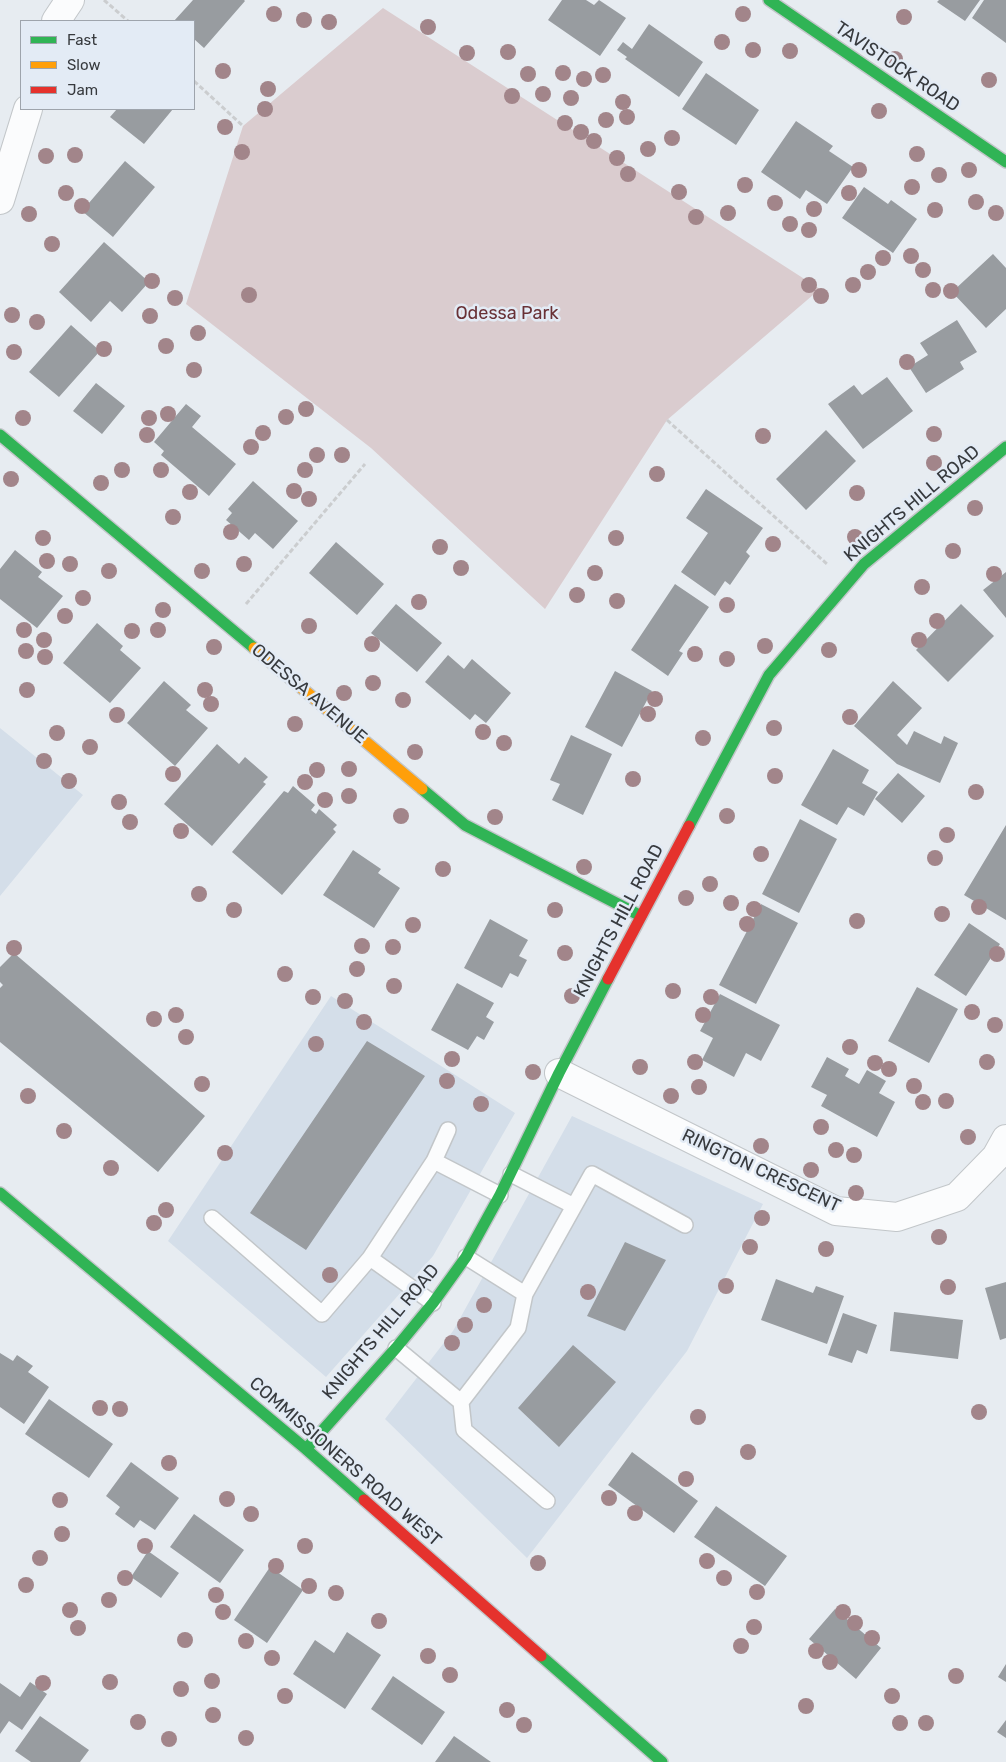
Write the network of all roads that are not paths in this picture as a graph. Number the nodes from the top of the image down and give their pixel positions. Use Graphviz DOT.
graph roads {
  1 [pos="70,0"];
  2 [pos="769,0"];
  3 [pos="57,20"];
  4 [pos="28,110"];
  5 [pos="1006,162"];
  6 [pos="0,200"];
  7 [pos="0,435"];
  8 [pos="1006,447"];
  9 [pos="641,916"];
  10 [pos="558,1073"];
  11 [pos="448,1130"];
  12 [pos="1006,1139"];
  13 [pos="434,1161"];
  14 [pos="511,1174"];
  15 [pos="0,1193"];
  16 [pos="500,1196"];
  17 [pos="574,1206"];
  18 [pos="212,1218"];
  19 [pos="685,1225"];
  20 [pos="466,1256"];
  21 [pos="370,1258"];
  22 [pos="525,1294"];
  23 [pos="433,1302"];
  24 [pos="396,1348"];
  25 [pos="461,1402"];
  26 [pos="306,1449"];
  27 [pos="547,1501"];
  28 [pos="662,1762"];
  1 -- 3 [label="street"];
  2 -- 5 [label="street, TAVISTOCK ROAD"];
  4 -- 6 [label="street"];
  7 -- 9 [label="street, ODESSA AVENUE"];
  8 -- 9 [label="street, KNIGHTS HILL ROAD"];
  9 -- 10 [label="street, KNIGHTS HILL ROAD"];
  10 -- 12 [label="street, RINGTON CRESCENT"];
  10 -- 14 [label="street, KNIGHTS HILL ROAD"];
  11 -- 13 [label="lane"];
  13 -- 16 [label="lane"];
  13 -- 21 [label="lane"];
  14 -- 16 [label="street, KNIGHTS HILL ROAD"];
  14 -- 17 [label="lane"];
  15 -- 26 [label="street, COMMISSIONERS ROAD WEST"];
  16 -- 20 [label="street, KNIGHTS HILL ROAD"];
  17 -- 19 [label="lane"];
  17 -- 22 [label="lane"];
  18 -- 21 [label="lane"];
  20 -- 22 [label="lane"];
  20 -- 23 [label="street, KNIGHTS HILL ROAD"];
  21 -- 23 [label="lane"];
  22 -- 25 [label="lane"];
  23 -- 24 [label="street, KNIGHTS HILL ROAD"];
  24 -- 25 [label="lane"];
  24 -- 26 [label="street, KNIGHTS HILL ROAD"];
  25 -- 27 [label="lane"];
  26 -- 28 [label="street, COMMISSIONERS ROAD WEST"];
}
